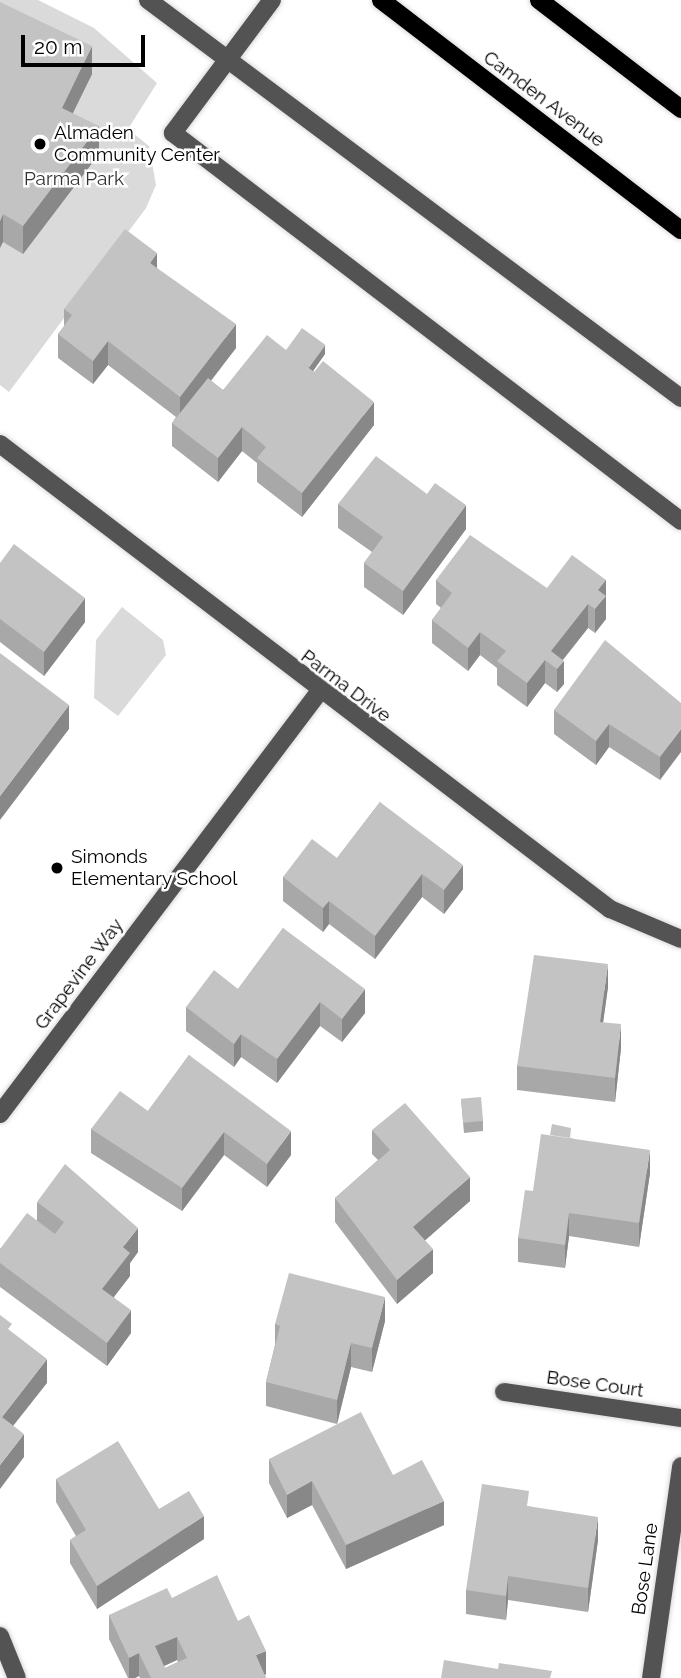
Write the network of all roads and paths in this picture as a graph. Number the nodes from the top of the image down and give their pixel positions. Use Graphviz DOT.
graph roads {
  1 [pos="148,0"];
  2 [pos="272,0"];
  3 [pos="381,0"];
  4 [pos="539,0"];
  5 [pos="228,60"];
  6 [pos="681,108"];
  7 [pos="681,230"];
  8 [pos="681,398"];
  9 [pos="0,444"];
  10 [pos="681,521"];
  11 [pos="319,692"];
  12 [pos="681,939"];
  13 [pos="0,1114"];
  14 [pos="504,1392"];
  15 [pos="681,1418"];
  16 [pos="681,1466"];
  17 [pos="0,1636"];
  18 [pos="17,1678"];
  19 [pos="651,1678"];
  1 -- 5 [label="street"];
  2 -- 5 [label="street"];
  3 -- 7 [label="main road, Camden Avenue"];
  4 -- 6 [label="main road"];
  5 -- 8 [label="street"];
  5 -- 10 [label="street"];
  9 -- 11 [label="street, Parma Drive"];
  11 -- 12 [label="street, Parma Drive"];
  11 -- 13 [label="street, Grapevine Way"];
  14 -- 15 [label="street, Bose Court"];
  16 -- 19 [label="street, Bose Lane"];
  17 -- 18 [label="street"];
}
